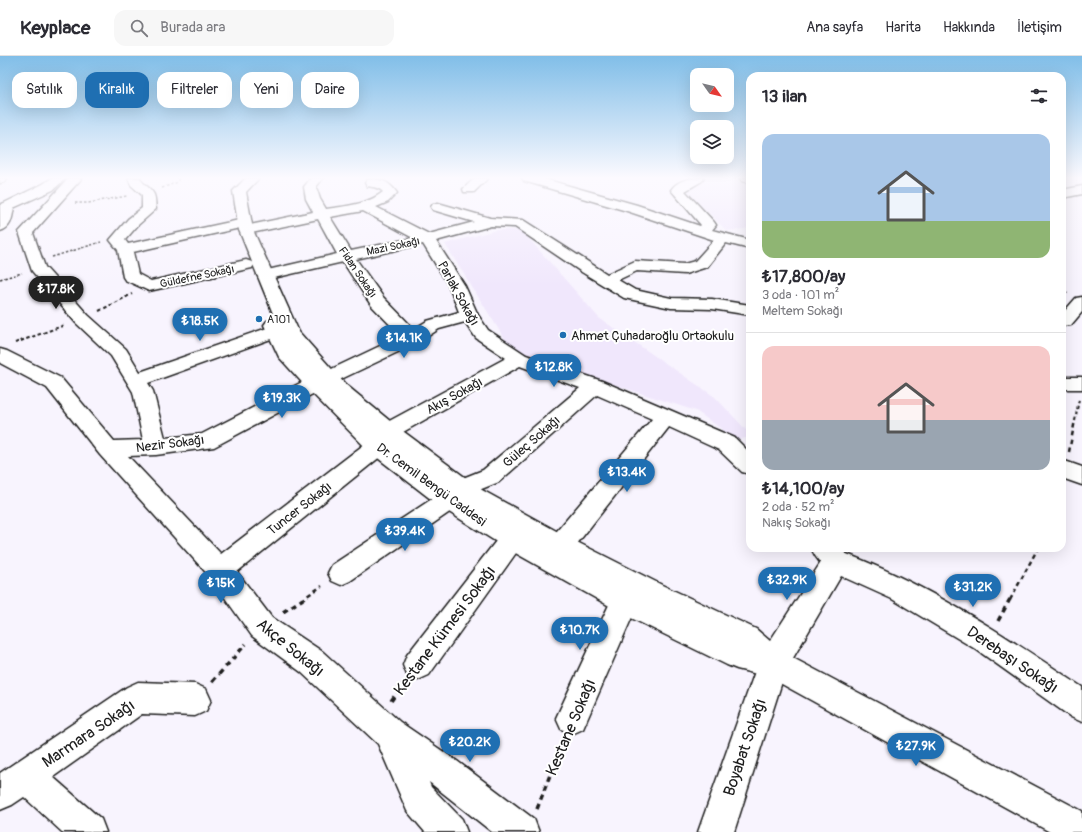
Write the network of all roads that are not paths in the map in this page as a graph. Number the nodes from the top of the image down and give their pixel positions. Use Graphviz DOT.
graph roads {
  1 [pos="4,214"];
  2 [pos="41,214"];
  3 [pos="143,214"];
  4 [pos="236,214"];
  5 [pos="240,214"];
  6 [pos="321,214"];
  7 [pos="322,214"];
  8 [pos="379,214"];
  9 [pos="463,214"];
  10 [pos="651,214"];
  11 [pos="699,214"];
  12 [pos="490,222"];
  13 [pos="241,226"];
  14 [pos="0,227"];
  15 [pos="703,231"];
  16 [pos="723,238"];
  17 [pos="427,239"];
  18 [pos="746,244"];
  19 [pos="121,245"];
  20 [pos="346,256"];
  21 [pos="255,270"];
  22 [pos="606,280"];
  23 [pos="1082,302"];
  24 [pos="746,311"];
  25 [pos="469,315"];
  26 [pos="1070,322"];
  27 [pos="276,331"];
  28 [pos="413,338"];
  29 [pos="0,356"];
  30 [pos="519,359"];
  31 [pos="135,381"];
  32 [pos="322,381"];
  33 [pos="1066,383"];
  34 [pos="1082,383"];
  35 [pos="595,386"];
  36 [pos="666,417"];
  37 [pos="383,439"];
  38 [pos="156,447"];
  39 [pos="108,449"];
  40 [pos="746,462"];
  41 [pos="455,494"];
  42 [pos="512,539"];
  43 [pos="560,546"];
  44 [pos="830,554"];
  45 [pos="220,570"];
  46 [pos="341,573"];
  47 [pos="625,601"];
  48 [pos="773,663"];
  49 [pos="418,665"];
  50 [pos="195,700"];
  51 [pos="1082,706"];
  52 [pos="572,718"];
  53 [pos="382,727"];
  54 [pos="13,784"];
  55 [pos="529,821"];
  56 [pos="1078,830"];
  57 [pos="88,832"];
  58 [pos="449,832"];
  59 [pos="716,832"];
  1 -- 14 [label="street"];
  2 -- 31 [label="street"];
  3 -- 19 [label="street"];
  4 -- 13 [label="street, Dr. Cemil Bengü Caddesi"];
  5 -- 13 [label="street, Dr. Cemil Bengü Caddesi"];
  6 -- 13 [label="street"];
  7 -- 20 [label="street, Fidan Sokağı"];
  8 -- 17 [label="street"];
  9 -- 12 [label="street"];
  10 -- 15 [label="street"];
  11 -- 15 [label="street"];
  12 -- 17 [label="street, Mazi Sokağı"];
  12 -- 22 [label="street"];
  13 -- 19 [label="street"];
  13 -- 21 [label="street, Dr. Cemil Bengü Caddesi"];
  15 -- 16 [label="street"];
  16 -- 18 [label="street"];
  16 -- 22 [label="street"];
  17 -- 20 [label="street, Mazi Sokağı"];
  17 -- 25 [label="street, Parlak Sokağı"];
  19 -- 21 [label="street, Güldefne Sokağı"];
  20 -- 21 [label="street, Mazi Sokağı"];
  20 -- 28 [label="street, Fidan Sokağı"];
  21 -- 27 [label="street, Dr. Cemil Bengü Caddesi"];
  21 -- 32 [label="street, Dr. Cemil Bengü Caddesi"];
  22 -- 24 [label="street"];
  23 -- 26 [label="street"];
  25 -- 28 [label="street, Nezir Sokağı"];
  25 -- 30 [label="street, Parlak Sokağı"];
  27 -- 31 [label="street"];
  27 -- 32 [label="street, Dr. Cemil Bengü Caddesi"];
  28 -- 32 [label="street, Nezir Sokağı"];
  29 -- 39 [label="street, Akçe Sokağı"];
  30 -- 35 [label="street, Parlak Sokağı"];
  30 -- 37 [label="street, Akış Sokağı"];
  31 -- 38 [label="street"];
  32 -- 37 [label="street, Dr. Cemil Bengü Caddesi"];
  32 -- 38 [label="street, Nezir Sokağı"];
  33 -- 34 [label="street"];
  35 -- 36 [label="street, Parlak Sokağı"];
  35 -- 41 [label="street, Güleç Sokağı"];
  36 -- 40 [label="street, Parlak Sokağı"];
  36 -- 43 [label="street"];
  37 -- 41 [label="street, Dr. Cemil Bengü Caddesi"];
  37 -- 45 [label="street, Tuncer Sokağı"];
  38 -- 39 [label="street, Nezir Sokağı"];
  39 -- 45 [label="street, Akçe Sokağı"];
  41 -- 42 [label="street, Dr. Cemil Bengü Caddesi"];
  41 -- 43 [label="street, Dr. Cemil Bengü Caddesi"];
  41 -- 46 [label="street"];
  42 -- 47 [label="street, Dr. Cemil Bengü Caddesi"];
  42 -- 49 [label="street, Kestane Kümesi Sokağı"];
  43 -- 48 [label="street, Dr. Cemil Bengü Caddesi"];
  44 -- 48 [label="street"];
  44 -- 51 [label="street, Derebaşı Sokağı"];
  45 -- 53 [label="street, Akçe Sokağı"];
  47 -- 48 [label="street, Dr. Cemil Bengü Caddesi"];
  47 -- 52 [label="street, Kestane Sokağı"];
  48 -- 56 [label="street, Dr. Cemil Bengü Caddesi"];
  48 -- 59 [label="street, Boyabat Sokağı"];
  50 -- 54 [label="street, Marmara Sokağı"];
  53 -- 55 [label="street"];
  53 -- 58 [label="street, Akçe Sokağı"];
  54 -- 57 [label="street"];
}
